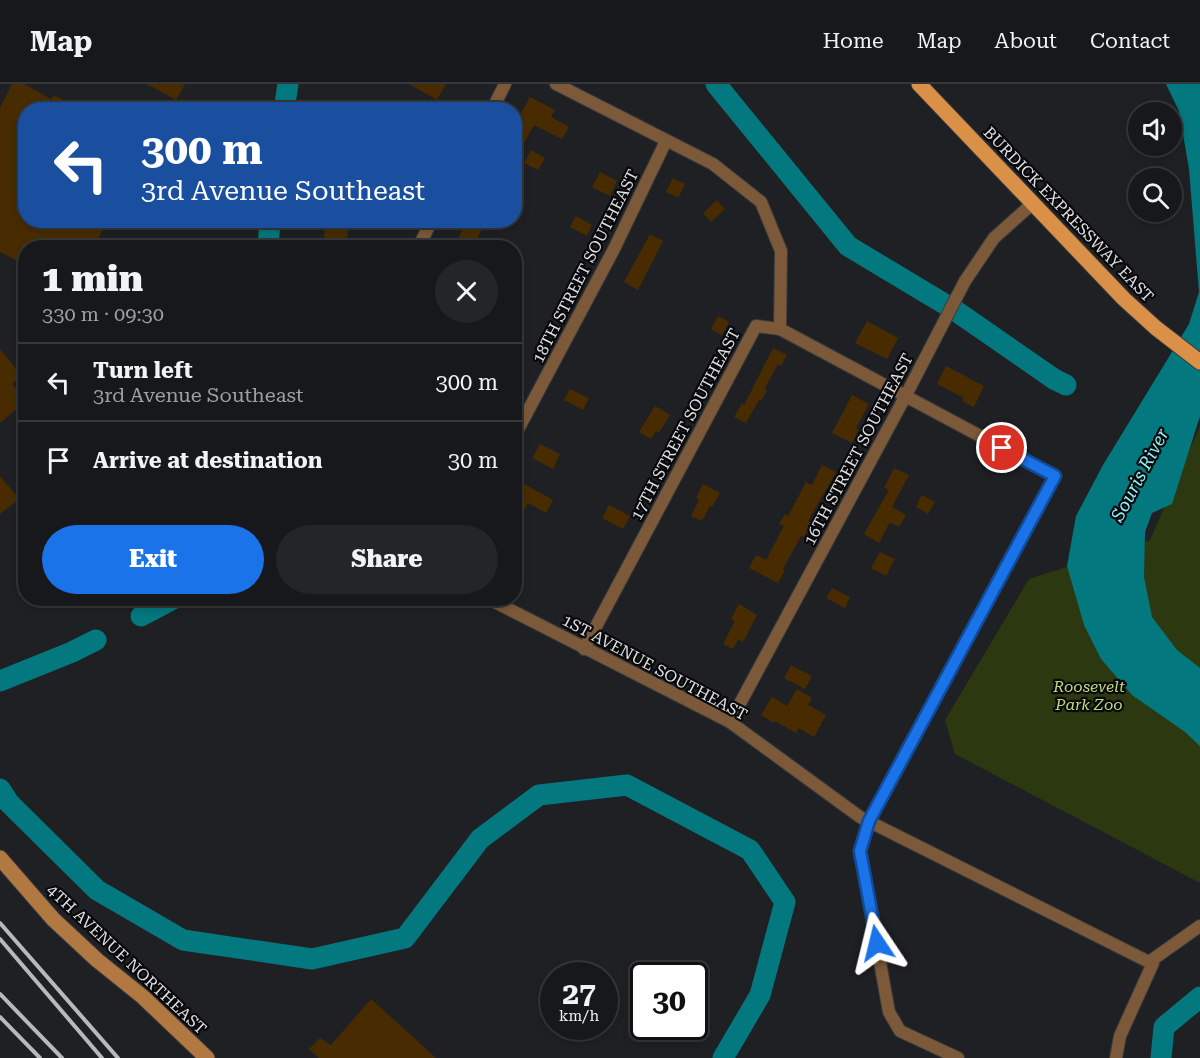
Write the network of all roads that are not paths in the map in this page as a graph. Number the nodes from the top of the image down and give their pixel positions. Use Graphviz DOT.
graph roads {
  1 [pos="505,84"];
  2 [pos="556,84"];
  3 [pos="919,84"];
  4 [pos="496,102"];
  5 [pos="666,141"];
  6 [pos="1032,204"];
  7 [pos="780,329"];
  8 [pos="1200,362"];
  9 [pos="905,397"];
  10 [pos="522,422"];
  11 [pos="502,606"];
  12 [pos="584,649"];
  13 [pos="730,722"];
  14 [pos="869,821"];
  15 [pos="0,858"];
  16 [pos="1200,926"];
  17 [pos="1149,962"];
  18 [pos="207,1058"];
  19 [pos="958,1058"];
  20 [pos="1116,1058"];
  1 -- 4 [label="street"];
  2 -- 5 [label="street"];
  3 -- 6 [label="main road, BURDICK EXPRESSWAY EAST"];
  5 -- 7 [label="street"];
  5 -- 10 [label="street, 18TH STREET SOUTHEAST"];
  6 -- 8 [label="main road, BURDICK EXPRESSWAY EAST"];
  6 -- 9 [label="street, 16TH STREET SOUTHEAST"];
  7 -- 9 [label="street"];
  7 -- 12 [label="street, 17TH STREET SOUTHEAST"];
  9 -- 13 [label="street, 16TH STREET SOUTHEAST"];
  9 -- 14 [label="street"];
  11 -- 12 [label="street, 1ST AVENUE SOUTHEAST"];
  12 -- 13 [label="street, 1ST AVENUE SOUTHEAST"];
  13 -- 14 [label="street, 1ST AVENUE SOUTHEAST"];
  14 -- 17 [label="street, 1ST AVENUE SOUTHEAST"];
  14 -- 19 [label="street"];
  15 -- 18 [label="street, 4TH AVENUE NORTHEAST"];
  16 -- 17 [label="street"];
  17 -- 20 [label="street"];
}
